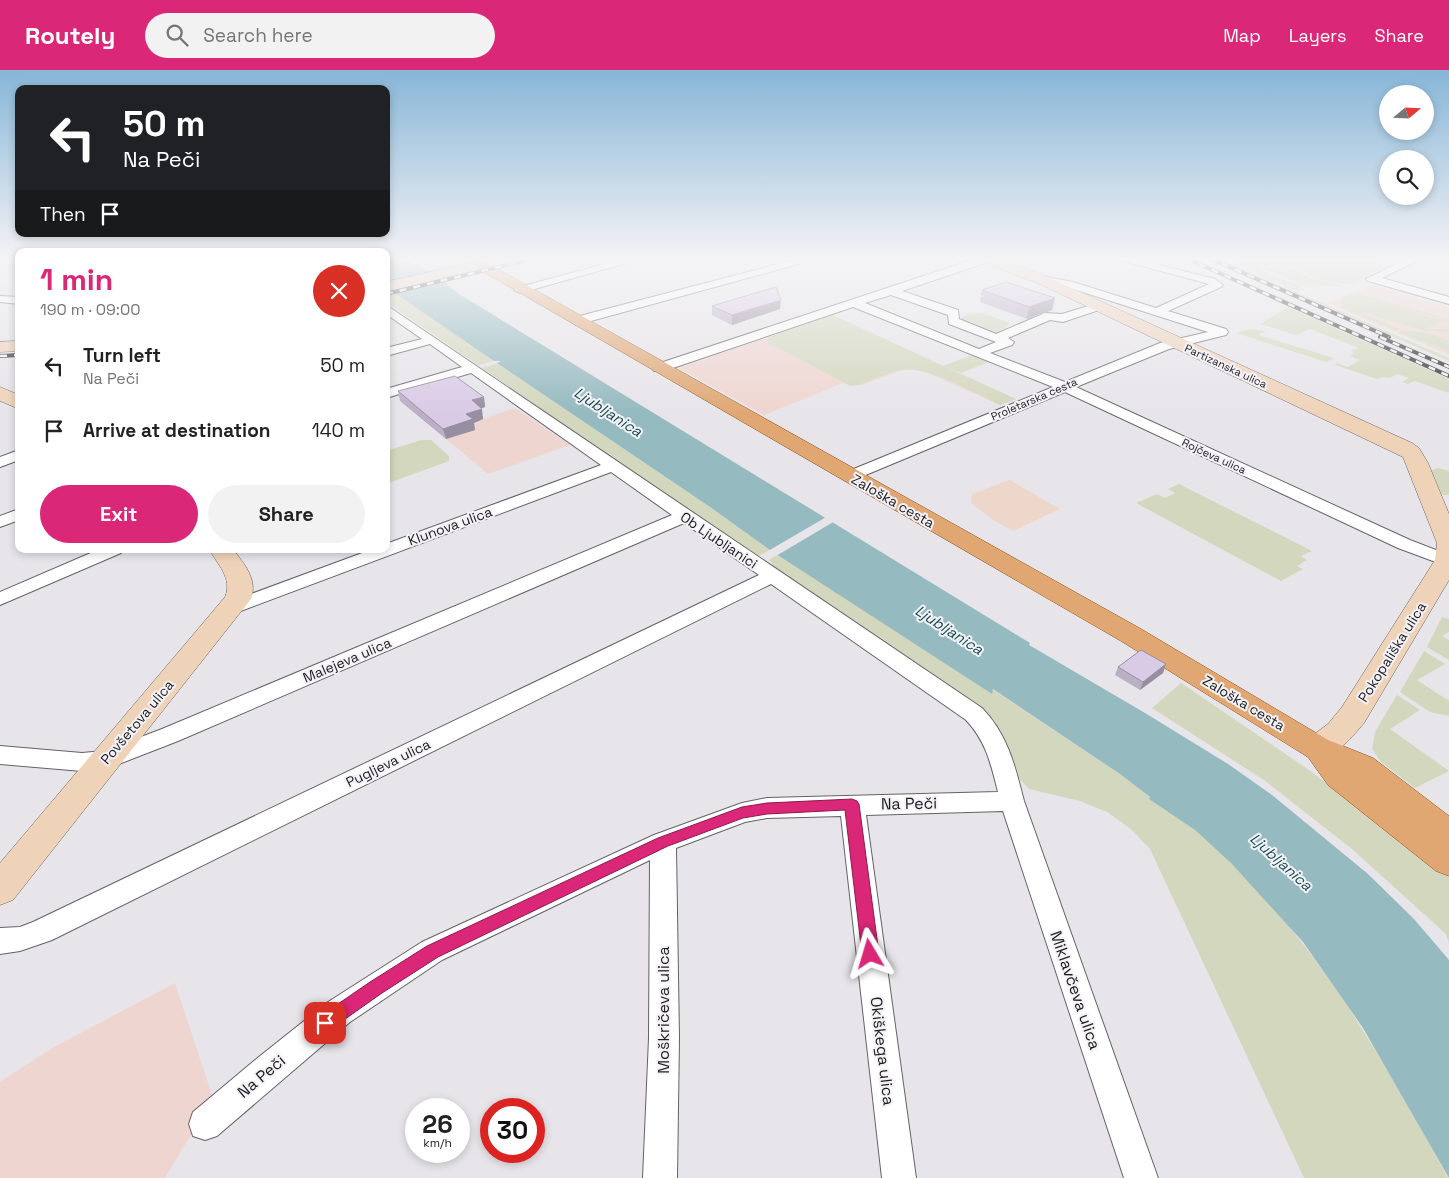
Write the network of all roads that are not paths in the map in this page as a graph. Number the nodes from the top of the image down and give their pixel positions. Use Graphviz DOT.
graph roads {
  1 [pos="556,310"];
  2 [pos="619,310"];
  3 [pos="833,310"];
  4 [pos="870,310"];
  5 [pos="945,310"];
  6 [pos="1087,310"];
  7 [pos="1106,310"];
  8 [pos="1149,310"];
  9 [pos="1161,310"];
  10 [pos="1156,312"];
  11 [pos="390,313"];
  12 [pos="576,321"];
  13 [pos="996,338"];
  14 [pos="432,340"];
  15 [pos="1177,343"];
  16 [pos="15,346"];
  17 [pos="0,347"];
  18 [pos="390,351"];
  19 [pos="979,353"];
  20 [pos="473,368"];
  21 [pos="659,368"];
  22 [pos="1064,386"];
  23 [pos="0,393"];
  24 [pos="390,393"];
  25 [pos="15,401"];
  26 [pos="15,456"];
  27 [pos="0,462"];
  28 [pos="612,466"];
  29 [pos="850,476"];
  30 [pos="15,516"];
  31 [pos="684,516"];
  32 [pos="0,522"];
  33 [pos="390,549"];
  34 [pos="1449,552"];
  35 [pos="106,553"];
  36 [pos="224,553"];
  37 [pos="379,553"];
  38 [pos="772,576"];
  39 [pos="0,599"];
  40 [pos="231,608"];
  41 [pos="1317,748"];
  42 [pos="0,755"];
  43 [pos="106,760"];
  44 [pos="1012,801"];
  45 [pos="852,804"];
  46 [pos="1449,836"];
  47 [pos="663,842"];
  48 [pos="1449,861"];
  49 [pos="0,888"];
  50 [pos="0,941"];
  51 [pos="205,1124"];
  52 [pos="660,1178"];
  53 [pos="899,1178"];
  54 [pos="1141,1178"];
  1 -- 12 [label="main road, Zaloška cesta"];
  2 -- 12 [label="street"];
  3 -- 21 [label="street"];
  4 -- 19 [label="street, Rojčeva ulica"];
  5 -- 13 [label="street"];
  6 -- 13 [label="street"];
  7 -- 15 [label="street, Partizanska ulica"];
  8 -- 10 [label="street"];
  9 -- 10 [label="street"];
  10 -- 15 [label="street, Proletarska cesta"];
  11 -- 14 [label="street, Ob Ljubljanici"];
  12 -- 21 [label="main road, Zaloška cesta"];
  13 -- 19 [label="street"];
  14 -- 18 [label="street"];
  14 -- 20 [label="street, Ob Ljubljanici"];
  15 -- 22 [label="street, Proletarska cesta"];
  15 -- 34 [label="street, Partizanska ulica"];
  16 -- 17 [label="street"];
  19 -- 22 [label="street, Rojčeva ulica"];
  20 -- 24 [label="street"];
  20 -- 28 [label="street, Ob Ljubljanici"];
  21 -- 29 [label="main road, Zaloška cesta"];
  22 -- 29 [label="street, Proletarska cesta"];
  22 -- 34 [label="street, Rojčeva ulica"];
  23 -- 25 [label="street"];
  26 -- 27 [label="street"];
  28 -- 31 [label="street, Ob Ljubljanici"];
  28 -- 33 [label="street, Klunova ulica"];
  29 -- 41 [label="main road, Zaloška cesta"];
  30 -- 32 [label="street"];
  31 -- 38 [label="street, Ob Ljubljanici"];
  31 -- 43 [label="street, Malejeva ulica"];
  34 -- 41 [label="street, Pokopališka ulica"];
  35 -- 39 [label="street"];
  36 -- 40 [label="street, Povšetova ulica"];
  37 -- 40 [label="street, Klunova ulica"];
  38 -- 44 [label="street, Ob Ljubljanici"];
  38 -- 50 [label="street, Pugljeva ulica"];
  40 -- 43 [label="street, Povšetova ulica"];
  41 -- 46 [label="main road, Zaloška cesta"];
  41 -- 48 [label="main road, Zaloška cesta"];
  42 -- 43 [label="street, Malejeva ulica"];
  43 -- 49 [label="street, Povšetova ulica"];
  44 -- 45 [label="street, Na Peči"];
  44 -- 54 [label="street, Miklavčeva ulica"];
  45 -- 47 [label="street, Na Peči"];
  45 -- 53 [label="street, Okiškega ulica"];
  47 -- 51 [label="street, Na Peči"];
  47 -- 52 [label="street, Moškričeva ulica"];
}
